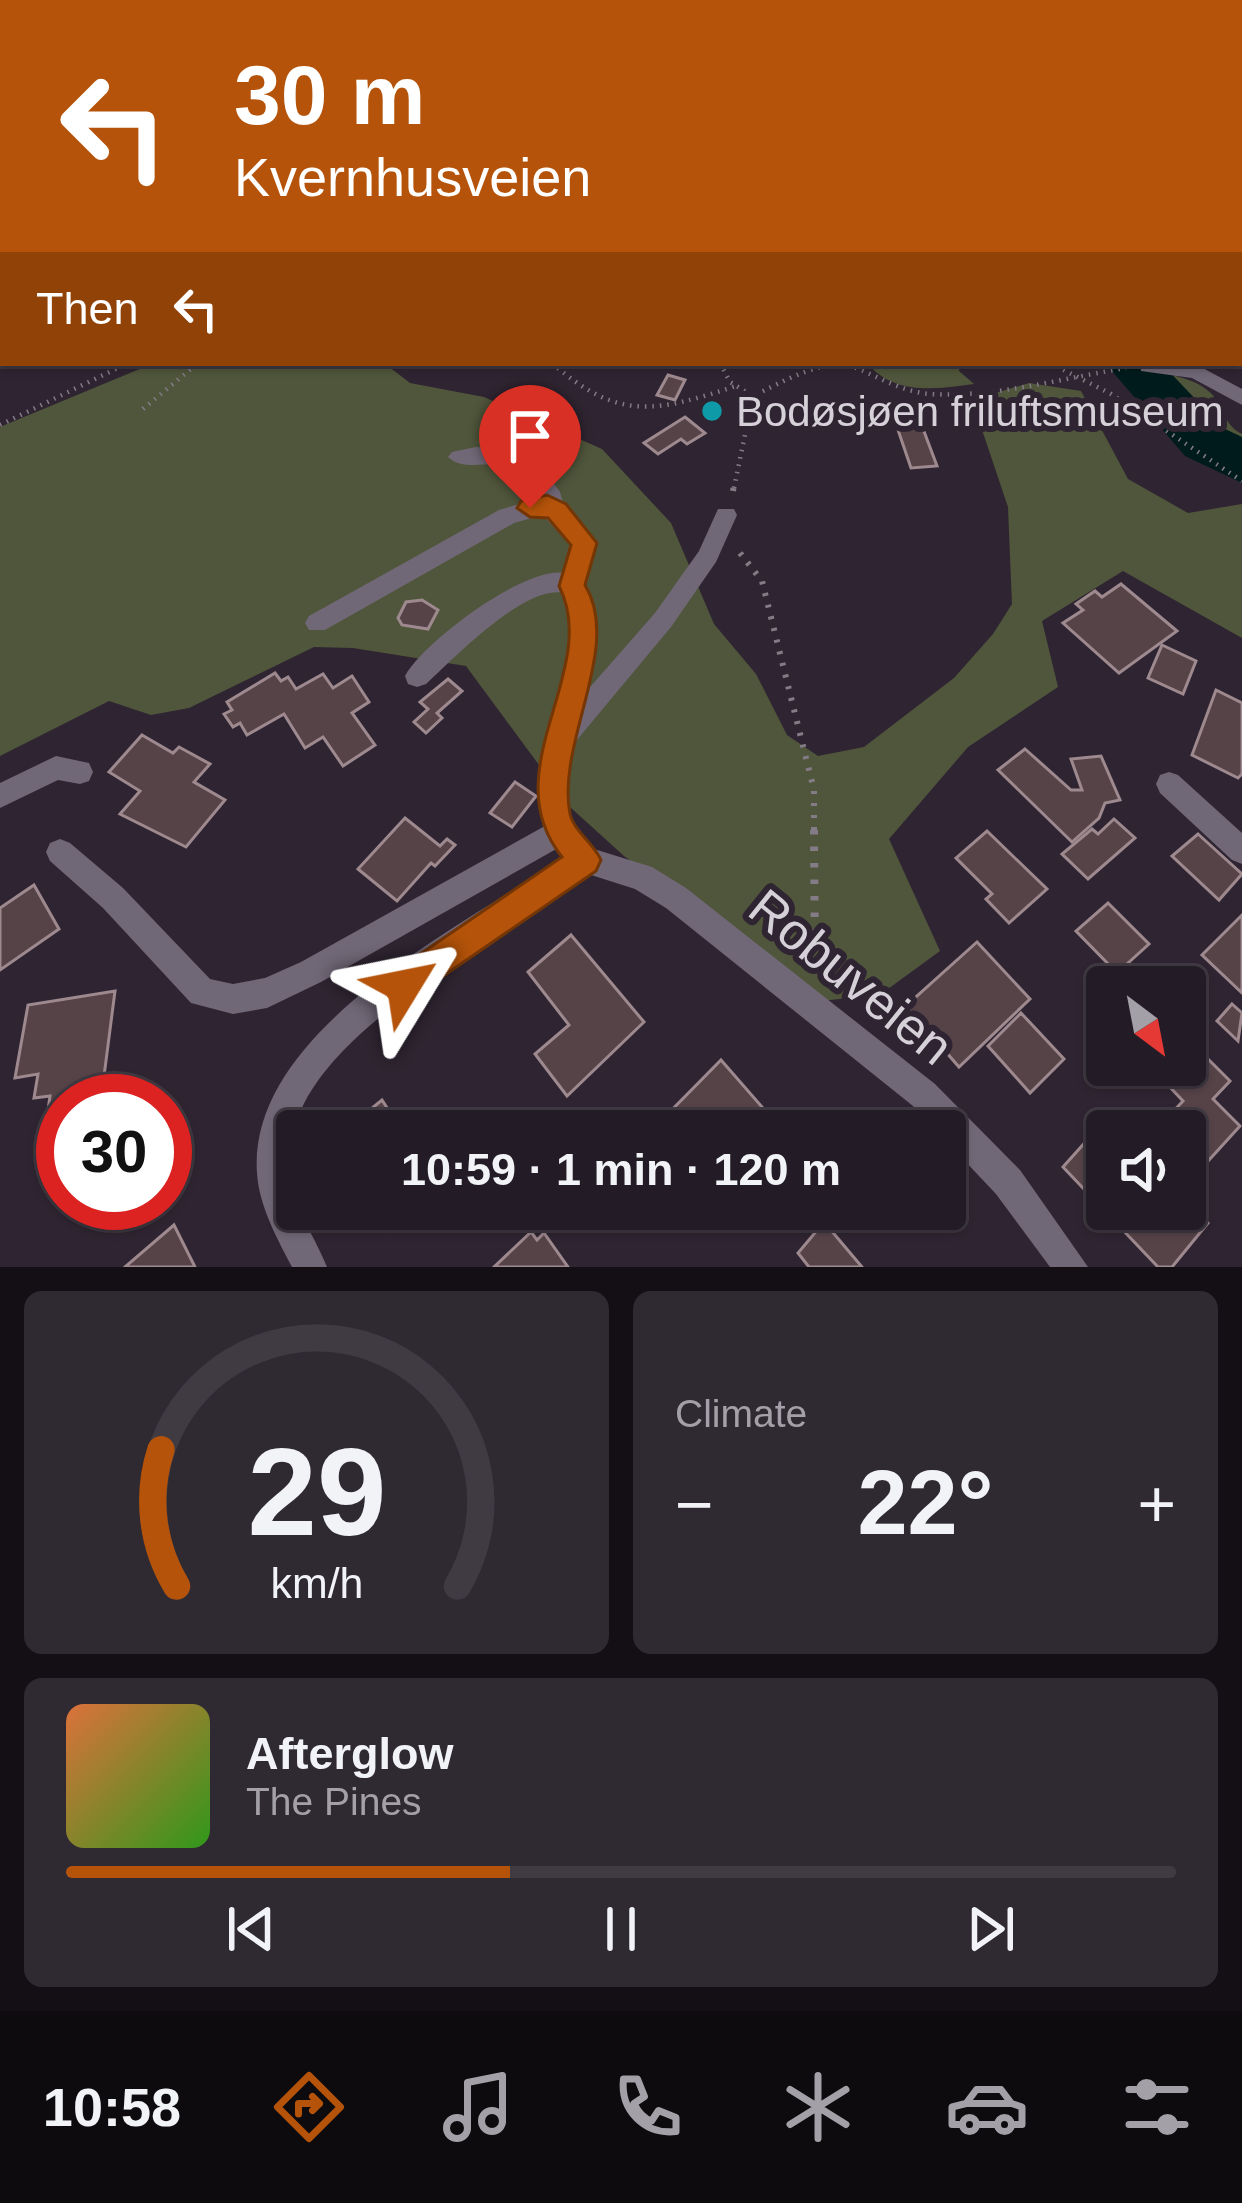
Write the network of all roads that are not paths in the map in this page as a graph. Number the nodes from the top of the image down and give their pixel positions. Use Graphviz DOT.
graph roads {
  1 [pos="1148,366"];
  2 [pos="1242,398"];
  3 [pos="459,457"];
  4 [pos="554,509"];
  5 [pos="723,521"];
  6 [pos="572,586"];
  7 [pos="317,623"];
  8 [pos="417,676"];
  9 [pos="564,736"];
  10 [pos="80,772"];
  11 [pos="1169,784"];
  12 [pos="0,796"];
  13 [pos="561,832"];
  14 [pos="1242,851"];
  15 [pos="60,852"];
  16 [pos="585,860"];
  17 [pos="310,1267"];
  18 [pos="1071,1267"];
  1 -- 2 [label="street"];
  3 -- 4 [label="street"];
  4 -- 6 [label="street"];
  4 -- 7 [label="street"];
  5 -- 9 [label="street"];
  6 -- 8 [label="street"];
  6 -- 9 [label="street"];
  9 -- 13 [label="street"];
  10 -- 12 [label="street"];
  11 -- 14 [label="street"];
  13 -- 15 [label="street"];
  13 -- 16 [label="street"];
  16 -- 17 [label="street"];
  16 -- 18 [label="street, Robuveien"];
}
